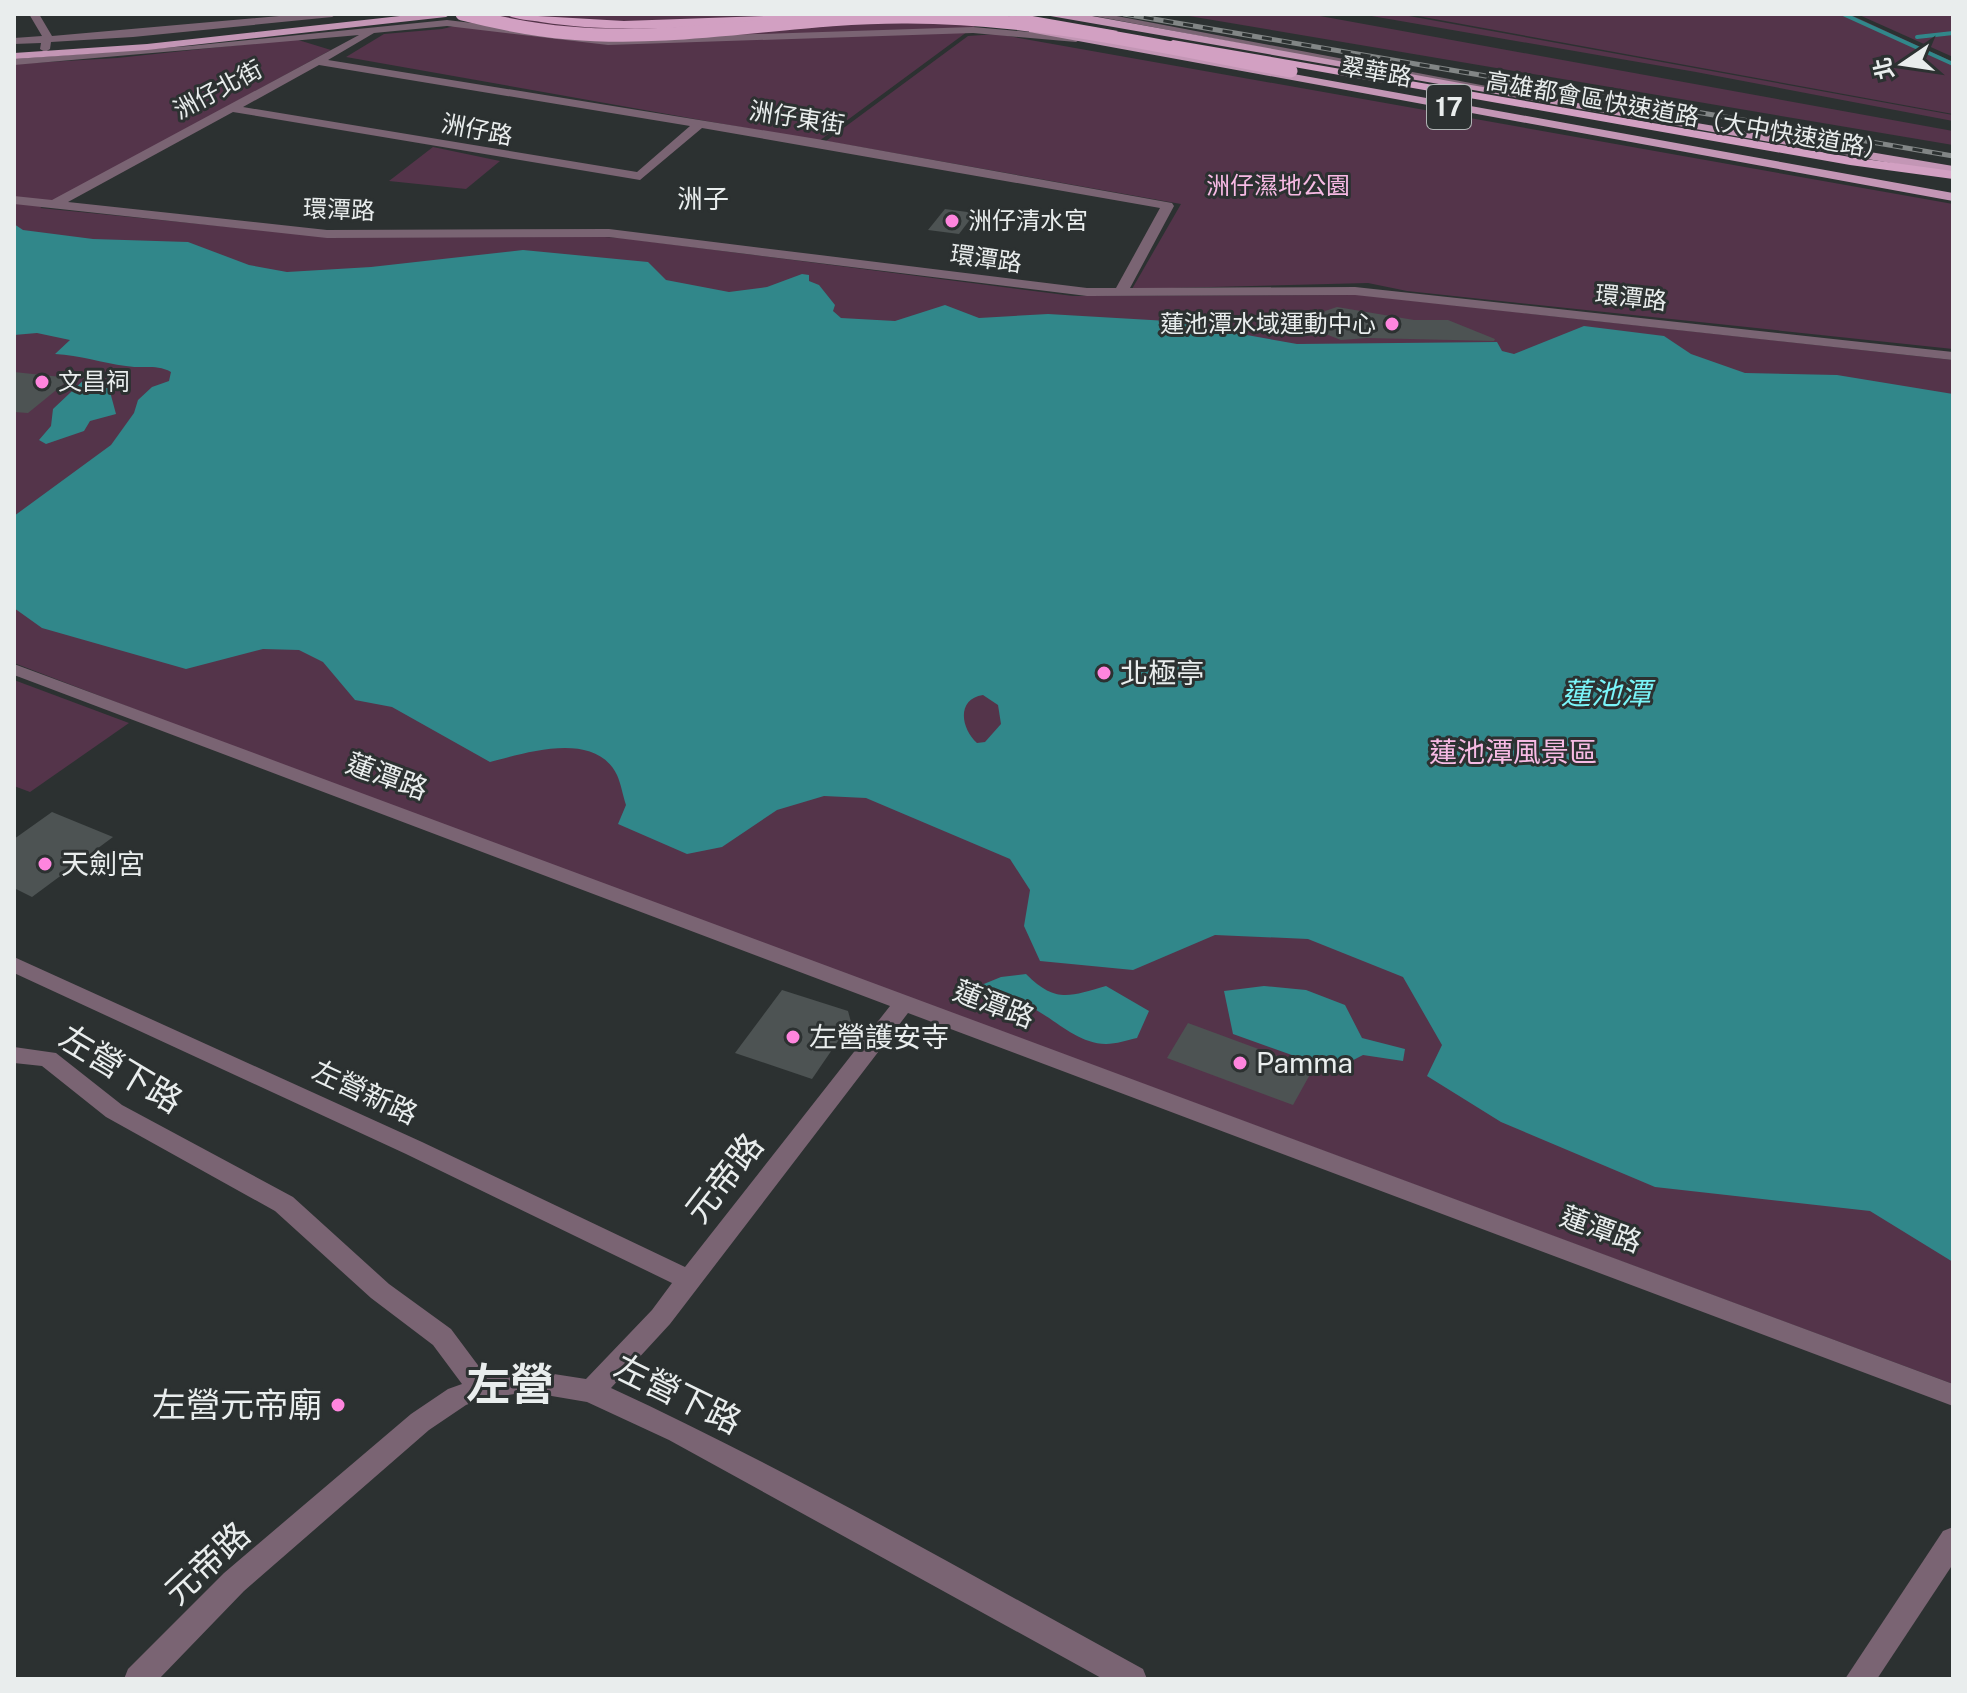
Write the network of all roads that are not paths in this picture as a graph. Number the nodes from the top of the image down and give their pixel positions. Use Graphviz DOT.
graph roads {
  1 [pos="34,14"];
  2 [pos="203,14"];
  3 [pos="332,14"];
  4 [pos="380,14"];
  5 [pos="462,14"];
  6 [pos="471,14"];
  7 [pos="484,14"];
  8 [pos="511,14"];
  9 [pos="768,14"];
  10 [pos="814,14"];
  11 [pos="899,14"];
  12 [pos="946,14"];
  13 [pos="998,14"];
  14 [pos="1044,14"];
  15 [pos="1053,14"];
  16 [pos="1089,14"];
  17 [pos="401,17"];
  18 [pos="444,17"];
  19 [pos="246,18"];
  20 [pos="678,24"];
  21 [pos="381,28"];
  22 [pos="77,38"];
  23 [pos="1076,39"];
  24 [pos="14,44"];
  25 [pos="45,50"];
  26 [pos="1221,50"];
  27 [pos="14,59"];
  28 [pos="319,62"];
  29 [pos="1555,100"];
  30 [pos="230,108"];
  31 [pos="698,125"];
  32 [pos="1953,173"];
  33 [pos="1953,184"];
  34 [pos="1953,197"];
  35 [pos="14,200"];
  36 [pos="53,205"];
  37 [pos="1120,293"];
  38 [pos="1953,356"];
  39 [pos="14,669"];
  40 [pos="14,964"];
  41 [pos="905,1002"];
  42 [pos="14,1055"];
  43 [pos="689,1280"];
  44 [pos="480,1388"];
  45 [pos="591,1391"];
  46 [pos="1953,1395"];
  47 [pos="1953,1540"];
  48 [pos="139,1679"];
  49 [pos="1132,1679"];
  50 [pos="1860,1679"];
  1 -- 25 [label="street"];
  2 -- 22 [label="street"];
  3 -- 19 [label="street, 翠華路"];
  4 -- 25 [label="main road, 翠華路"];
  5 -- 33 [label="highway, 高雄都會區快速道路（大中快速道路）, bridge"];
  6 -- 18 [label="street"];
  7 -- 10 [label="highway, bridge"];
  8 -- 20 [label="highway"];
  9 -- 20 [label="highway"];
  10 -- 20 [label="highway"];
  11 -- 18 [label="highway, bridge"];
  12 -- 23 [label="main road, 翠華路 / 17"];
  13 -- 26 [label="highway, 高雄都會區快速道路（大中快速道路）, bridge"];
  14 -- 29 [label="main road, 翠華路 / 17"];
  15 -- 26 [label="highway"];
  16 -- 29 [label="street, 翠華路"];
  17 -- 18 [label="main road, 翠華路"];
  17 -- 21 [label="street, 洲仔北街"];
  17 -- 25 [label="main road, 翠華路"];
  18 -- 21 [label="street, 翠華路"];
  18 -- 23 [label="street, 翠華路"];
  19 -- 22 [label="street, 翠華路"];
  21 -- 25 [label="street, 翠華路"];
  21 -- 28 [label="street, 洲仔北街"];
  22 -- 25 [label="street, 翠華路"];
  23 -- 34 [label="main road, 翠華路 / 17"];
  24 -- 25 [label="main road, 翠華路"];
  25 -- 27 [label="street, 翠華路"];
  26 -- 32 [label="highway, 高雄都會區快速道路（大中快速道路）"];
  28 -- 30 [label="street, 洲仔北街"];
  28 -- 31 [label="street, 洲仔東街"];
  29 -- 32 [label="main road, 翠華路 / 17"];
  30 -- 31 [label="street, 洲仔路"];
  30 -- 36 [label="street, 洲仔北街"];
  31 -- 37 [label="street, 洲仔東街"];
  35 -- 36 [label="street, 環潭路"];
  36 -- 37 [label="street, 環潭路"];
  37 -- 38 [label="street, 環潭路"];
  39 -- 41 [label="street, 蓮潭路"];
  40 -- 43 [label="street, 左營新路"];
  41 -- 43 [label="street, 元帝路"];
  41 -- 46 [label="street, 蓮潭路"];
  42 -- 44 [label="street, 左營下路"];
  43 -- 45 [label="street, 元帝路"];
  44 -- 45 [label="street, 左營下路"];
  44 -- 48 [label="street, 元帝路"];
  45 -- 49 [label="street, 左營下路"];
  47 -- 50 [label="street"];
}
